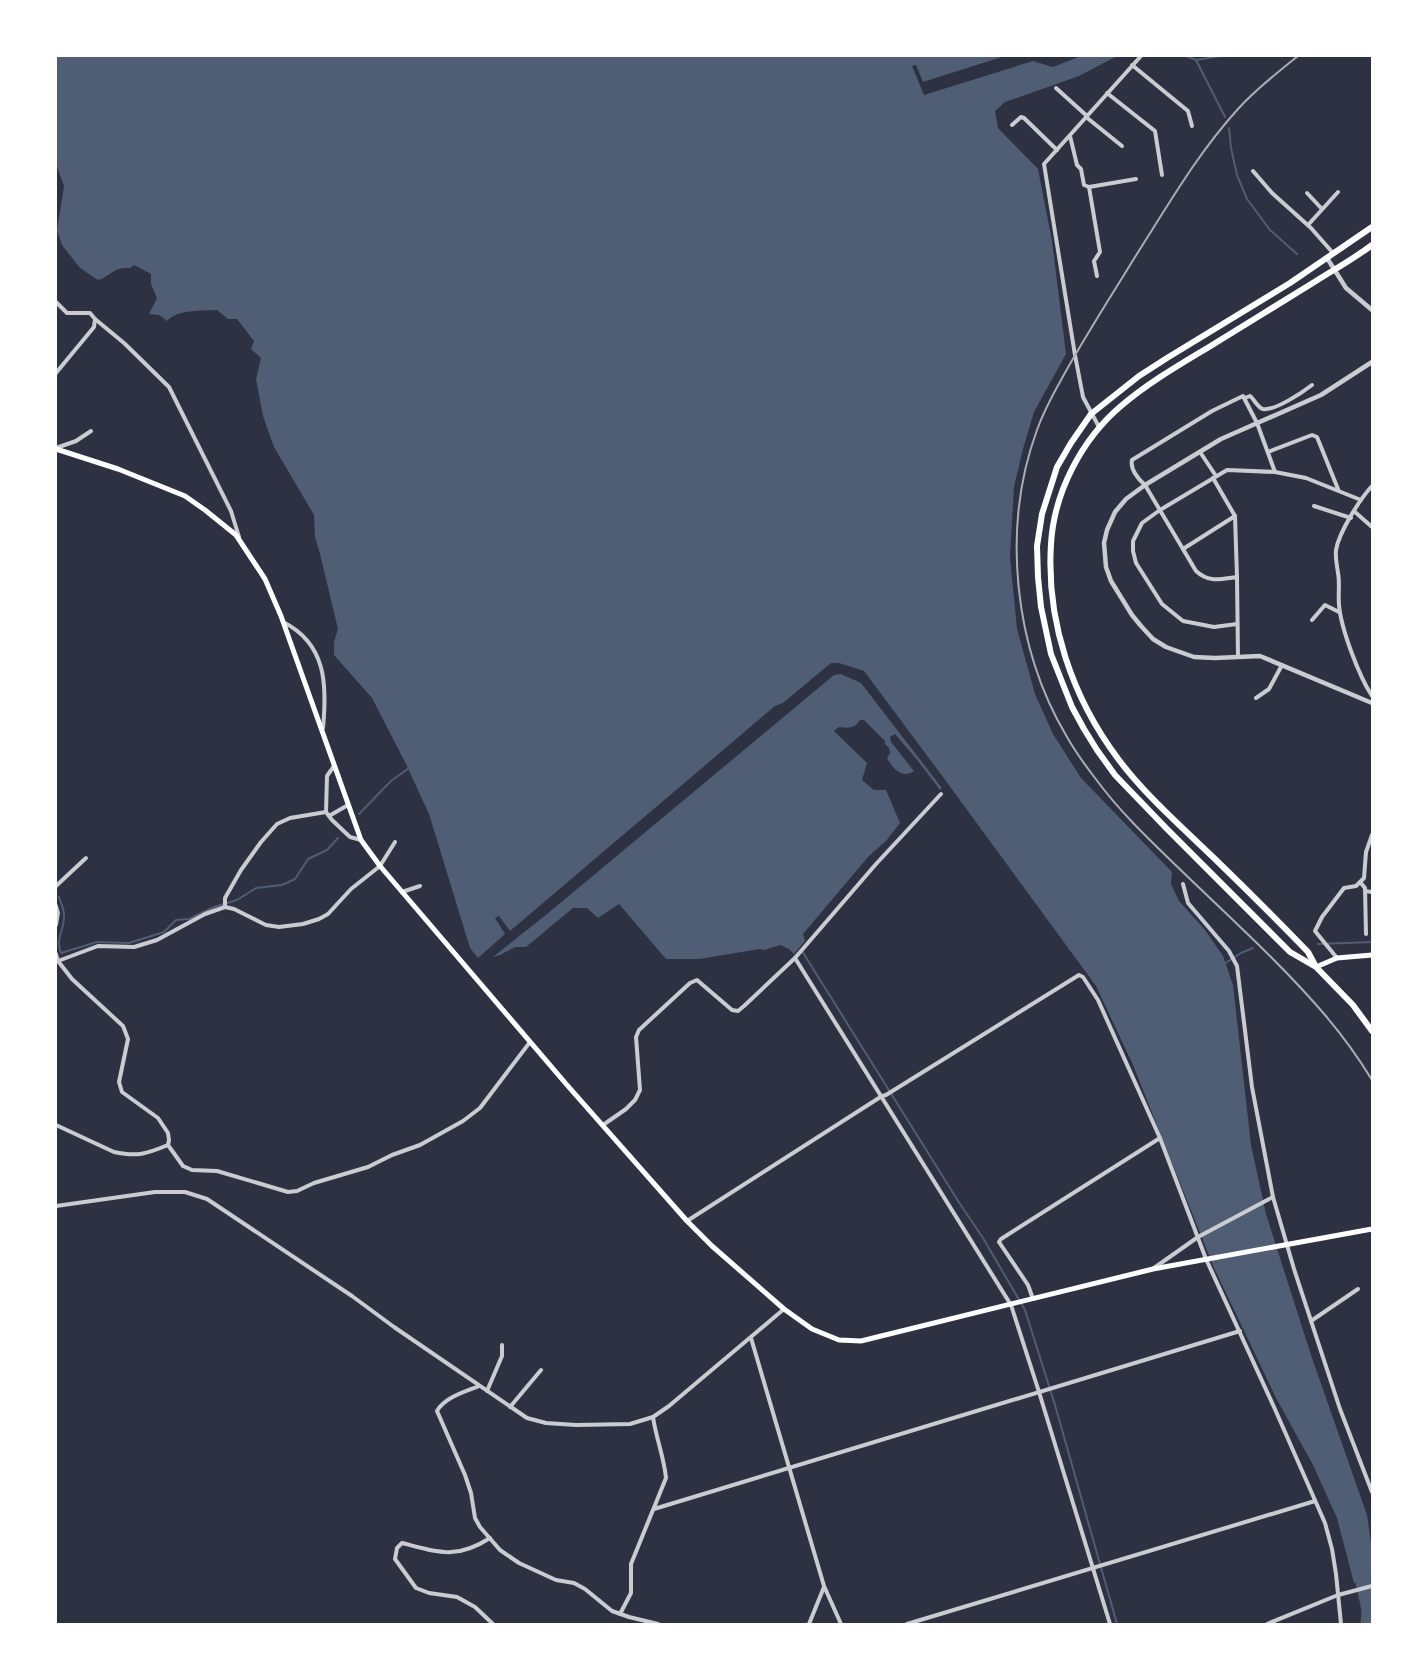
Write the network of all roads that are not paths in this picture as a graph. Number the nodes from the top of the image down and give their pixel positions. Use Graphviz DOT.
graph roads {
  1 [pos="1140,56"];
  2 [pos="1132,65"];
  3 [pos="1056,88"];
  4 [pos="1107,93"];
  5 [pos="1087,116"];
  6 [pos="1012,125"];
  7 [pos="1192,126"];
  8 [pos="1070,135"];
  9 [pos="1122,146"];
  10 [pos="1057,150"];
  11 [pos="1253,171"];
  12 [pos="1162,175"];
  13 [pos="1136,179"];
  14 [pos="1089,187"];
  15 [pos="1338,192"];
  16 [pos="1307,194"];
  17 [pos="1322,209"];
  18 [pos="1308,225"];
  19 [pos="1372,227"];
  20 [pos="1372,244"];
  21 [pos="1334,254"];
  22 [pos="1327,258"];
  23 [pos="1334,270"];
  24 [pos="1097,276"];
  25 [pos="56,302"];
  26 [pos="1372,310"];
  27 [pos="95,319"];
  28 [pos="1372,362"];
  29 [pos="56,373"];
  30 [pos="1312,386"];
  31 [pos="1245,398"];
  32 [pos="1091,414"];
  33 [pos="1257,423"];
  34 [pos="1099,428"];
  35 [pos="91,431"];
  36 [pos="56,448"];
  37 [pos="1200,452"];
  38 [pos="1268,452"];
  39 [pos="1275,472"];
  40 [pos="1214,477"];
  41 [pos="1145,485"];
  42 [pos="1372,486"];
  43 [pos="1338,489"];
  44 [pos="1371,492"];
  45 [pos="1361,500"];
  46 [pos="1314,506"];
  47 [pos="1160,510"];
  48 [pos="1355,512"];
  49 [pos="1235,516"];
  50 [pos="1351,518"];
  51 [pos="1372,527"];
  52 [pos="240,541"];
  53 [pos="1183,549"];
  54 [pos="1237,577"];
  55 [pos="1340,612"];
  56 [pos="1312,620"];
  57 [pos="283,622"];
  58 [pos="1237,624"];
  59 [pos="1238,657"];
  60 [pos="1282,665"];
  61 [pos="1372,696"];
  62 [pos="1256,698"];
  63 [pos="1372,703"];
  64 [pos="322,732"];
  65 [pos="334,766"];
  66 [pos="941,795"];
  67 [pos="348,805"];
  68 [pos="328,814"];
  69 [pos="1372,835"];
  70 [pos="361,840"];
  71 [pos="395,842"];
  72 [pos="86,858"];
  73 [pos="380,866"];
  74 [pos="1360,882"];
  75 [pos="1183,884"];
  76 [pos="56,886"];
  77 [pos="420,886"];
  78 [pos="1365,891"];
  79 [pos="402,892"];
  80 [pos="1372,892"];
  81 [pos="56,906"];
  82 [pos="225,906"];
  83 [pos="56,925"];
  84 [pos="1366,934"];
  85 [pos="56,954"];
  86 [pos="1372,955"];
  87 [pos="795,957"];
  88 [pos="1337,958"];
  89 [pos="58,961"];
  90 [pos="1316,967"];
  91 [pos="1372,1031"];
  92 [pos="530,1042"];
  93 [pos="884,1096"];
  94 [pos="56,1125"];
  95 [pos="602,1126"];
  96 [pos="1161,1138"];
  97 [pos="168,1145"];
  98 [pos="1273,1197"];
  99 [pos="56,1206"];
  100 [pos="687,1221"];
  101 [pos="1372,1229"];
  102 [pos="1200,1236"];
  103 [pos="1206,1259"];
  104 [pos="1153,1269"];
  105 [pos="1358,1288"];
  106 [pos="1033,1299"];
  107 [pos="1012,1304"];
  108 [pos="784,1309"];
  109 [pos="1311,1321"];
  110 [pos="1240,1331"];
  111 [pos="750,1338"];
  112 [pos="502,1345"];
  113 [pos="541,1370"];
  114 [pos="480,1386"];
  115 [pos="487,1391"];
  116 [pos="1041,1392"];
  117 [pos="510,1407"];
  118 [pos="653,1417"];
  119 [pos="788,1469"];
  120 [pos="1372,1492"];
  121 [pos="1315,1501"];
  122 [pos="654,1509"];
  123 [pos="490,1539"];
  124 [pos="1095,1568"];
  125 [pos="824,1586"];
  126 [pos="1372,1586"];
  127 [pos="1340,1594"];
  128 [pos="620,1614"];
  129 [pos="494,1624"];
  130 [pos="658,1624"];
  131 [pos="809,1624"];
  132 [pos="841,1624"];
  133 [pos="907,1624"];
  134 [pos="1110,1624"];
  135 [pos="1267,1624"];
  136 [pos="1341,1624"];
  1 -- 2 [label="street"];
  2 -- 4 [label="street"];
  2 -- 7 [label="street"];
  3 -- 5 [label="street"];
  4 -- 5 [label="street"];
  4 -- 12 [label="street"];
  5 -- 8 [label="street"];
  5 -- 9 [label="street"];
  6 -- 10 [label="street"];
  8 -- 10 [label="street"];
  8 -- 14 [label="street"];
  10 -- 32 [label="street"];
  11 -- 18 [label="street"];
  13 -- 14 [label="street"];
  14 -- 24 [label="street"];
  15 -- 17 [label="street"];
  16 -- 17 [label="street"];
  17 -- 18 [label="street"];
  18 -- 21 [label="street"];
  19 -- 21 [label="highway"];
  20 -- 23 [label="highway"];
  21 -- 22 [label="highway"];
  22 -- 23 [label="street"];
  22 -- 32 [label="highway"];
  23 -- 26 [label="street"];
  23 -- 34 [label="highway"];
  25 -- 27 [label="street"];
  27 -- 29 [label="street"];
  27 -- 52 [label="street"];
  28 -- 33 [label="street"];
  30 -- 31 [label="street"];
  31 -- 33 [label="street"];
  31 -- 41 [label="street"];
  32 -- 34 [label="street"];
  32 -- 90 [label="highway"];
  33 -- 37 [label="street"];
  33 -- 38 [label="street"];
  34 -- 90 [label="highway"];
  35 -- 36 [label="street"];
  36 -- 52 [label="main road"];
  37 -- 40 [label="street"];
  37 -- 41 [label="street"];
  38 -- 39 [label="street"];
  38 -- 43 [label="street"];
  39 -- 40 [label="street"];
  39 -- 43 [label="street"];
  40 -- 47 [label="street"];
  40 -- 49 [label="street"];
  41 -- 47 [label="street"];
  41 -- 59 [label="street"];
  42 -- 44 [label="street"];
  43 -- 45 [label="street"];
  44 -- 45 [label="street"];
  45 -- 48 [label="street"];
  46 -- 50 [label="street"];
  47 -- 53 [label="street"];
  47 -- 58 [label="street"];
  48 -- 50 [label="street"];
  48 -- 51 [label="street"];
  49 -- 53 [label="street"];
  49 -- 54 [label="street"];
  50 -- 55 [label="street"];
  52 -- 57 [label="main road"];
  53 -- 54 [label="street"];
  54 -- 58 [label="street"];
  55 -- 56 [label="street"];
  55 -- 61 [label="street"];
  57 -- 64 [label="main road"];
  57 -- 64 [label="street"];
  58 -- 59 [label="street"];
  59 -- 60 [label="street"];
  60 -- 62 [label="street"];
  60 -- 63 [label="street"];
  64 -- 65 [label="main road"];
  65 -- 67 [label="main road"];
  65 -- 68 [label="street"];
  66 -- 87 [label="street"];
  67 -- 68 [label="street"];
  67 -- 70 [label="main road"];
  68 -- 70 [label="street"];
  68 -- 82 [label="street"];
  69 -- 74 [label="street"];
  70 -- 73 [label="main road"];
  71 -- 73 [label="street"];
  72 -- 76 [label="street"];
  73 -- 79 [label="main road"];
  73 -- 82 [label="street"];
  74 -- 78 [label="street"];
  74 -- 88 [label="street"];
  75 -- 98 [label="street"];
  77 -- 79 [label="street"];
  78 -- 80 [label="street"];
  78 -- 84 [label="street"];
  79 -- 92 [label="main road"];
  81 -- 83 [label="street"];
  82 -- 89 [label="street"];
  85 -- 89 [label="street"];
  86 -- 88 [label="main road"];
  87 -- 93 [label="street"];
  87 -- 95 [label="street"];
  88 -- 90 [label="main road"];
  89 -- 97 [label="street"];
  90 -- 91 [label="highway"];
  92 -- 95 [label="main road"];
  92 -- 97 [label="street"];
  93 -- 96 [label="street"];
  93 -- 100 [label="street"];
  93 -- 107 [label="street"];
  94 -- 97 [label="street"];
  95 -- 100 [label="main road"];
  96 -- 102 [label="street"];
  96 -- 106 [label="street"];
  98 -- 102 [label="street"];
  98 -- 109 [label="street"];
  99 -- 114 [label="street"];
  100 -- 108 [label="main road"];
  101 -- 103 [label="main road"];
  102 -- 103 [label="street"];
  102 -- 104 [label="street"];
  103 -- 104 [label="main road"];
  103 -- 110 [label="street"];
  104 -- 106 [label="main road"];
  105 -- 109 [label="street"];
  106 -- 107 [label="main road"];
  107 -- 108 [label="main road"];
  107 -- 116 [label="street"];
  108 -- 111 [label="street"];
  109 -- 120 [label="street"];
  110 -- 116 [label="street"];
  110 -- 121 [label="street"];
  111 -- 118 [label="street"];
  111 -- 119 [label="street"];
  112 -- 115 [label="street"];
  113 -- 117 [label="street"];
  114 -- 115 [label="street"];
  114 -- 123 [label="street"];
  115 -- 117 [label="street"];
  116 -- 119 [label="street"];
  116 -- 124 [label="street"];
  117 -- 118 [label="street"];
  118 -- 122 [label="street"];
  119 -- 122 [label="street"];
  119 -- 125 [label="street"];
  121 -- 124 [label="street"];
  121 -- 127 [label="street"];
  122 -- 128 [label="street"];
  123 -- 128 [label="street"];
  123 -- 129 [label="street"];
  124 -- 133 [label="street"];
  124 -- 134 [label="street"];
  125 -- 131 [label="street"];
  125 -- 132 [label="street"];
  126 -- 127 [label="street"];
  127 -- 135 [label="street"];
  127 -- 136 [label="street"];
  128 -- 130 [label="street"];
}
